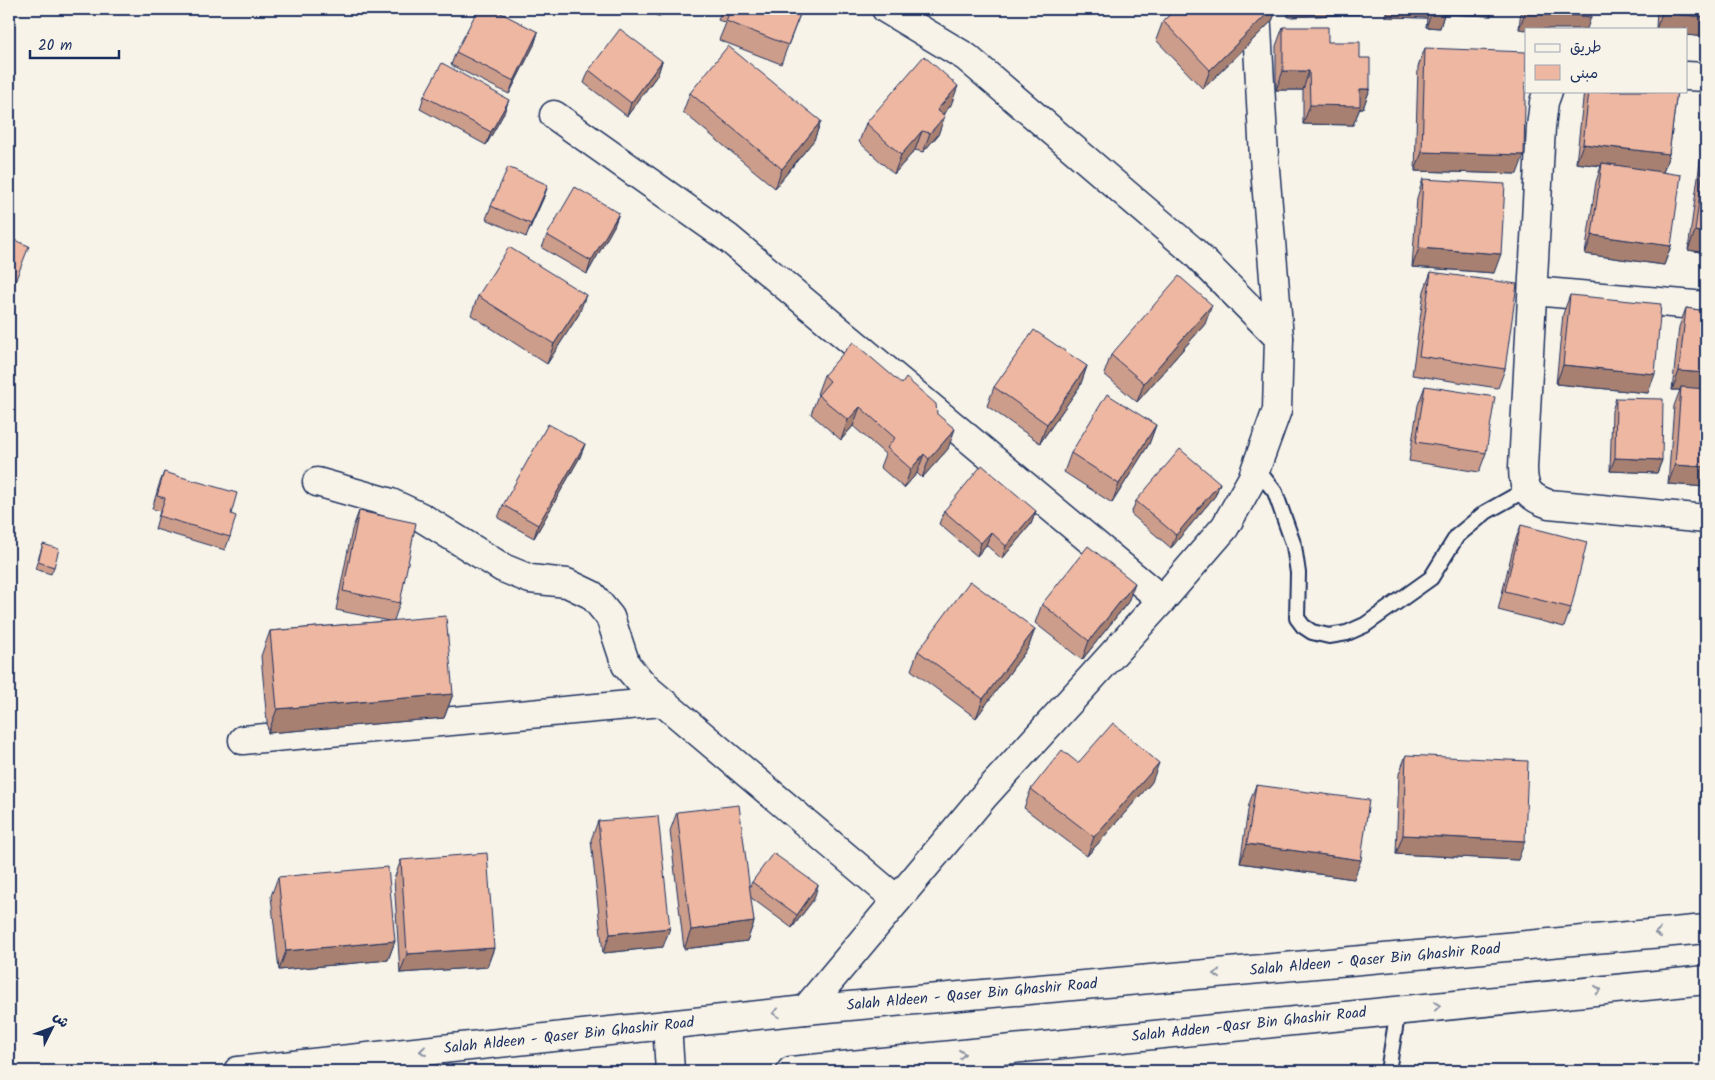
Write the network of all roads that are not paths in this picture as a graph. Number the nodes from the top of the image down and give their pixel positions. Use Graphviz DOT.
graph roads {
  1 [pos="1256,9"];
  2 [pos="896,11"];
  3 [pos="1688,76"];
  4 [pos="1706,77"];
  5 [pos="1548,92"];
  6 [pos="554,115"];
  7 [pos="1533,291"];
  8 [pos="1706,306"];
  9 [pos="1279,338"];
  10 [pos="1256,468"];
  11 [pos="317,482"];
  12 [pos="1527,489"];
  13 [pos="1706,519"];
  14 [pos="1162,600"];
  15 [pos="662,702"];
  16 [pos="243,740"];
  17 [pos="898,900"];
  18 [pos="1706,929"];
  19 [pos="1706,980"];
  20 [pos="805,1010"];
  21 [pos="1398,1010"];
  22 [pos="667,1025"];
  23 [pos="820,1070"];
  24 [pos="238,1071"];
  25 [pos="670,1071"];
  26 [pos="791,1071"];
  27 [pos="1388,1071"];
  1 -- 9 [label="main road"];
  2 -- 9 [label="main road"];
  3 -- 4 [label="main road"];
  5 -- 7 [label="main road"];
  6 -- 14 [label="main road"];
  7 -- 8 [label="main road"];
  7 -- 12 [label="main road"];
  9 -- 10 [label="main road"];
  10 -- 12 [label="lane"];
  10 -- 14 [label="main road"];
  11 -- 15 [label="main road"];
  12 -- 13 [label="main road"];
  14 -- 17 [label="main road"];
  15 -- 16 [label="main road"];
  15 -- 17 [label="main road"];
  17 -- 20 [label="main road"];
  18 -- 20 [label="main road, Salah Aldeen - Qaser Bin Ghashir Road, one-way"];
  21 -- 19 [label="main road, Salah Adden -Qasr Bin Ghashir Road, one-way"];
  20 -- 22 [label="main road, Salah Aldeen - Qaser Bin Ghashir Road, one-way"];
  23 -- 21 [label="main road, Salah Adden -Qasr Bin Ghashir Road, one-way"];
  21 -- 27 [label="lane"];
  22 -- 24 [label="main road, Salah Aldeen - Qaser Bin Ghashir Road, one-way"];
  22 -- 25 [label="main road"];
  23 -- 26 [label="main road, Salah Adden -Qasr Bin Ghashir Road"];
}
